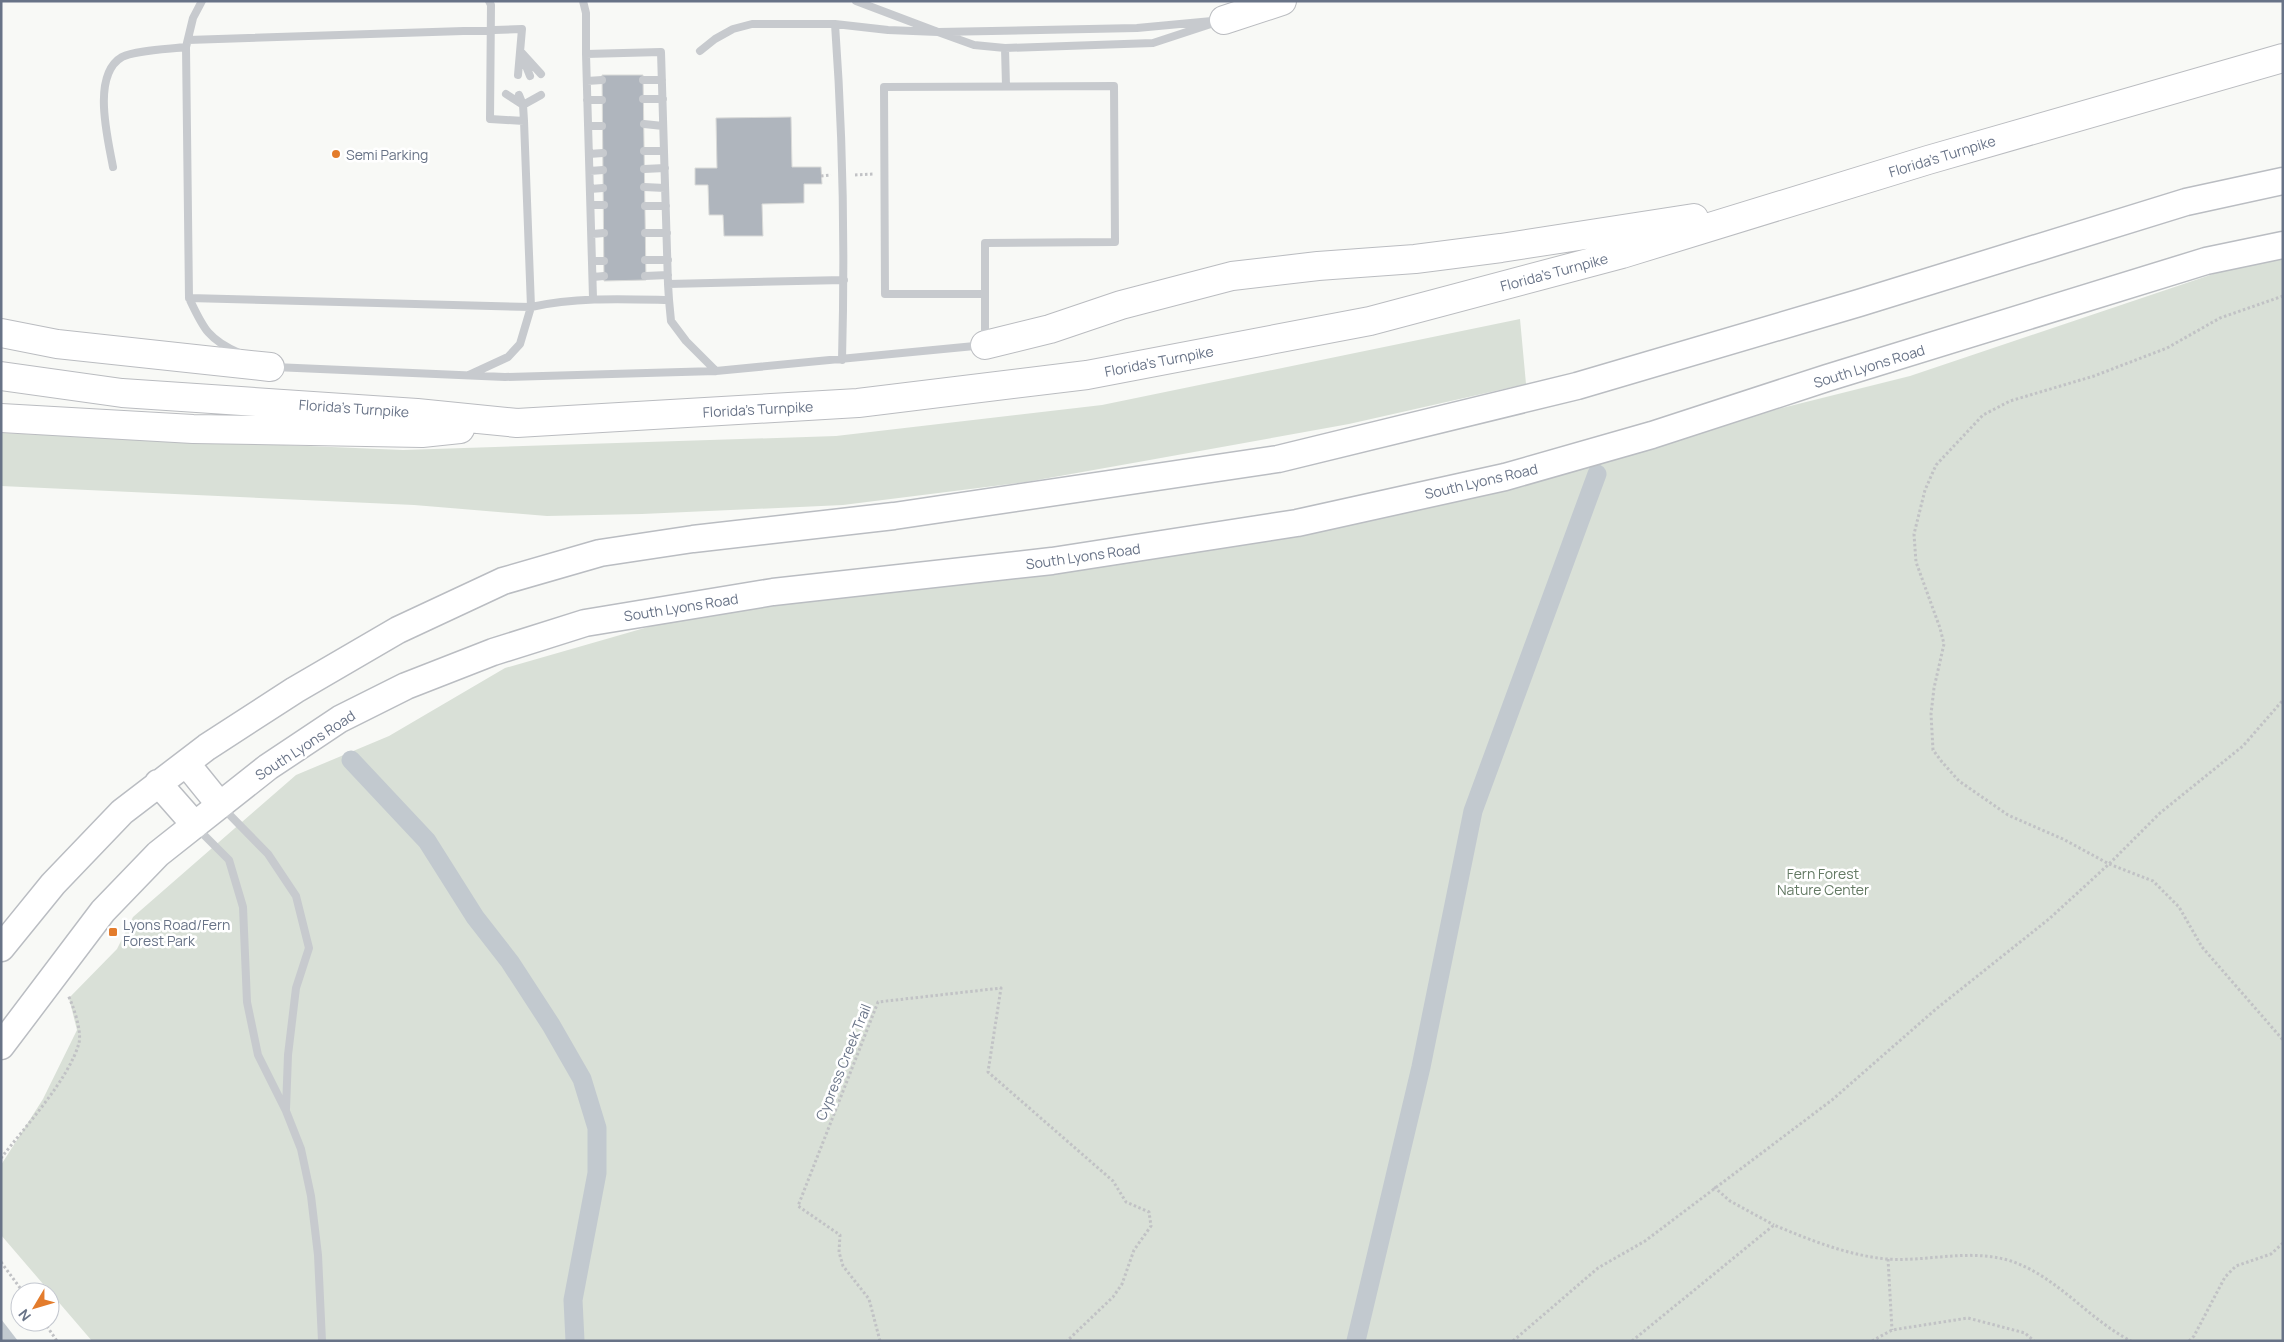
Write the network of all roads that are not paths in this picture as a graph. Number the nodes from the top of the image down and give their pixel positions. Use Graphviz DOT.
graph roads {
  1 [pos="202,1"];
  2 [pos="489,1"];
  3 [pos="583,1"];
  4 [pos="856,1"];
  5 [pos="1282,1"];
  6 [pos="1224,20"];
  7 [pos="834,24"];
  8 [pos="491,29"];
  9 [pos="938,32"];
  10 [pos="187,44"];
  11 [pos="1005,48"];
  12 [pos="700,51"];
  13 [pos="521,52"];
  14 [pos="586,54"];
  15 [pos="2283,58"];
  16 [pos="541,74"];
  17 [pos="518,75"];
  18 [pos="530,76"];
  19 [pos="602,80"];
  20 [pos="643,80"];
  21 [pos="662,80"];
  22 [pos="587,81"];
  23 [pos="1006,86"];
  24 [pos="506,94"];
  25 [pos="541,94"];
  26 [pos="518,95"];
  27 [pos="530,96"];
  28 [pos="643,99"];
  29 [pos="587,100"];
  30 [pos="602,100"];
  31 [pos="663,100"];
  32 [pos="523,105"];
  33 [pos="524,121"];
  34 [pos="644,124"];
  35 [pos="588,126"];
  36 [pos="602,126"];
  37 [pos="663,126"];
  38 [pos="664,151"];
  39 [pos="644,152"];
  40 [pos="603,153"];
  41 [pos="589,154"];
  42 [pos="113,167"];
  43 [pos="665,168"];
  44 [pos="644,169"];
  45 [pos="603,170"];
  46 [pos="590,171"];
  47 [pos="2283,181"];
  48 [pos="644,187"];
  49 [pos="603,188"];
  50 [pos="665,188"];
  51 [pos="590,189"];
  52 [pos="591,205"];
  53 [pos="604,205"];
  54 [pos="645,206"];
  55 [pos="666,206"];
  56 [pos="1738,218"];
  57 [pos="604,233"];
  58 [pos="645,233"];
  59 [pos="592,234"];
  60 [pos="667,234"];
  61 [pos="2283,245"];
  62 [pos="645,260"];
  63 [pos="668,260"];
  64 [pos="592,261"];
  65 [pos="604,261"];
  66 [pos="668,275"];
  67 [pos="604,276"];
  68 [pos="645,276"];
  69 [pos="593,277"];
  70 [pos="844,280"];
  71 [pos="668,284"];
  72 [pos="985,294"];
  73 [pos="189,298"];
  74 [pos="593,298"];
  75 [pos="669,300"];
  76 [pos="531,307"];
  77 [pos="1,334"];
  78 [pos="985,345"];
  79 [pos="842,360"];
  80 [pos="270,367"];
  81 [pos="716,372"];
  82 [pos="1,376"];
  83 [pos="464,376"];
  84 [pos="1,418"];
  85 [pos="516,423"];
  86 [pos="186,763"];
  87 [pos="158,783"];
  88 [pos="220,805"];
  89 [pos="195,826"];
  90 [pos="25,918"];
  91 [pos="1,944"];
  92 [pos="1,948"];
  93 [pos="1,1046"];
  94 [pos="286,1111"];
  95 [pos="322,1341"];
  1 -- 10 [label="lane"];
  2 -- 8 [label="lane"];
  3 -- 14 [label="lane"];
  4 -- 9 [label="lane"];
  5 -- 6 [label="highway"];
  6 -- 9 [label="lane"];
  6 -- 11 [label="lane"];
  7 -- 9 [label="lane"];
  7 -- 12 [label="lane"];
  7 -- 70 [label="lane"];
  8 -- 10 [label="lane"];
  8 -- 13 [label="lane"];
  8 -- 33 [label="lane"];
  9 -- 11 [label="lane"];
  10 -- 42 [label="lane"];
  10 -- 73 [label="lane"];
  11 -- 23 [label="lane"];
  13 -- 16 [label="lane"];
  13 -- 17 [label="lane"];
  13 -- 18 [label="lane"];
  14 -- 21 [label="lane"];
  14 -- 22 [label="lane"];
  15 -- 56 [label="highway, Florida's Turnpike"];
  19 -- 22 [label="lane"];
  20 -- 21 [label="lane"];
  21 -- 31 [label="lane"];
  22 -- 29 [label="lane"];
  23 -- 72 [label="lane"];
  23 -- 72 [label="lane"];
  24 -- 32 [label="lane"];
  25 -- 32 [label="lane"];
  26 -- 32 [label="lane"];
  27 -- 32 [label="lane"];
  28 -- 31 [label="lane"];
  29 -- 30 [label="lane"];
  29 -- 35 [label="lane"];
  31 -- 37 [label="lane"];
  32 -- 33 [label="lane"];
  33 -- 76 [label="lane"];
  34 -- 37 [label="lane"];
  35 -- 36 [label="lane"];
  35 -- 41 [label="lane"];
  37 -- 38 [label="lane"];
  38 -- 39 [label="lane"];
  38 -- 43 [label="lane"];
  40 -- 41 [label="lane"];
  41 -- 46 [label="lane"];
  43 -- 44 [label="lane"];
  43 -- 50 [label="lane"];
  45 -- 46 [label="lane"];
  46 -- 51 [label="lane"];
  47 -- 86 [label="main road"];
  48 -- 50 [label="lane"];
  49 -- 51 [label="lane"];
  50 -- 55 [label="lane"];
  51 -- 52 [label="lane"];
  52 -- 53 [label="lane"];
  52 -- 59 [label="lane"];
  54 -- 55 [label="lane"];
  55 -- 60 [label="lane"];
  56 -- 78 [label="highway"];
  56 -- 85 [label="highway, Florida's Turnpike"];
  57 -- 59 [label="lane"];
  58 -- 60 [label="lane"];
  59 -- 64 [label="lane"];
  60 -- 63 [label="lane"];
  61 -- 88 [label="main road, South Lyons Road"];
  62 -- 63 [label="lane"];
  63 -- 66 [label="lane"];
  64 -- 65 [label="lane"];
  64 -- 69 [label="lane"];
  66 -- 68 [label="lane"];
  66 -- 71 [label="lane"];
  67 -- 69 [label="lane"];
  69 -- 74 [label="lane"];
  70 -- 71 [label="lane"];
  70 -- 79 [label="lane"];
  71 -- 75 [label="lane"];
  72 -- 78 [label="lane"];
  73 -- 76 [label="lane"];
  73 -- 80 [label="lane"];
  74 -- 75 [label="lane"];
  74 -- 76 [label="lane"];
  75 -- 81 [label="lane"];
  76 -- 83 [label="lane"];
  77 -- 80 [label="highway"];
  78 -- 79 [label="lane"];
  79 -- 81 [label="lane"];
  80 -- 83 [label="lane"];
  81 -- 83 [label="lane"];
  82 -- 85 [label="highway, Florida's Turnpike"];
  84 -- 85 [label="highway"];
  86 -- 87 [label="main road"];
  86 -- 88 [label="main road"];
  87 -- 89 [label="main road"];
  87 -- 90 [label="main road"];
  88 -- 89 [label="main road, South Lyons Road"];
  88 -- 94 [label="lane"];
  89 -- 93 [label="main road, South Lyons Road"];
  89 -- 94 [label="lane"];
  90 -- 91 [label="main road"];
  90 -- 92 [label="main road"];
  94 -- 95 [label="lane"];
}
